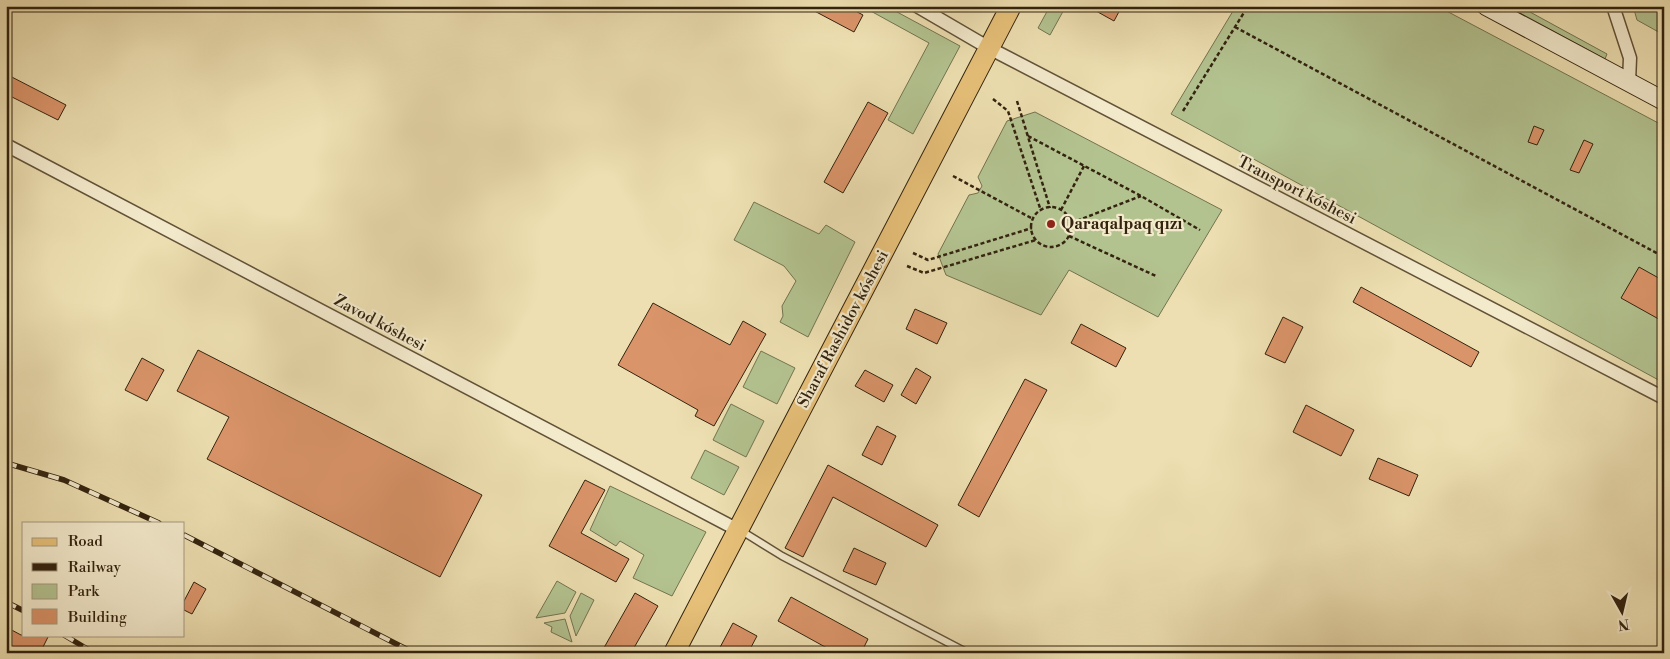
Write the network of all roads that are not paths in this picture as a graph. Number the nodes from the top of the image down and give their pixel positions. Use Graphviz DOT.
graph roads {
  1 [pos="917,6"];
  2 [pos="1011,6"];
  3 [pos="1486,6"];
  4 [pos="1613,6"];
  5 [pos="989,48"];
  6 [pos="1629,82"];
  7 [pos="1664,101"];
  8 [pos="6,145"];
  9 [pos="1664,398"];
  10 [pos="738,530"];
  11 [pos="674,653"];
  12 [pos="968,653"];
  1 -- 5 [label="street, Transport kóshesi"];
  2 -- 5 [label="main road, Sharaf Rashidov kóshesi"];
  3 -- 6 [label="street"];
  4 -- 6 [label="street"];
  5 -- 9 [label="street, Transport kóshesi"];
  5 -- 10 [label="main road, Sharaf Rashidov kóshesi"];
  6 -- 7 [label="street"];
  8 -- 10 [label="street, Zavod kóshesi"];
  10 -- 11 [label="main road, Sharaf Rashidov kóshesi"];
  10 -- 12 [label="lane"];
}
